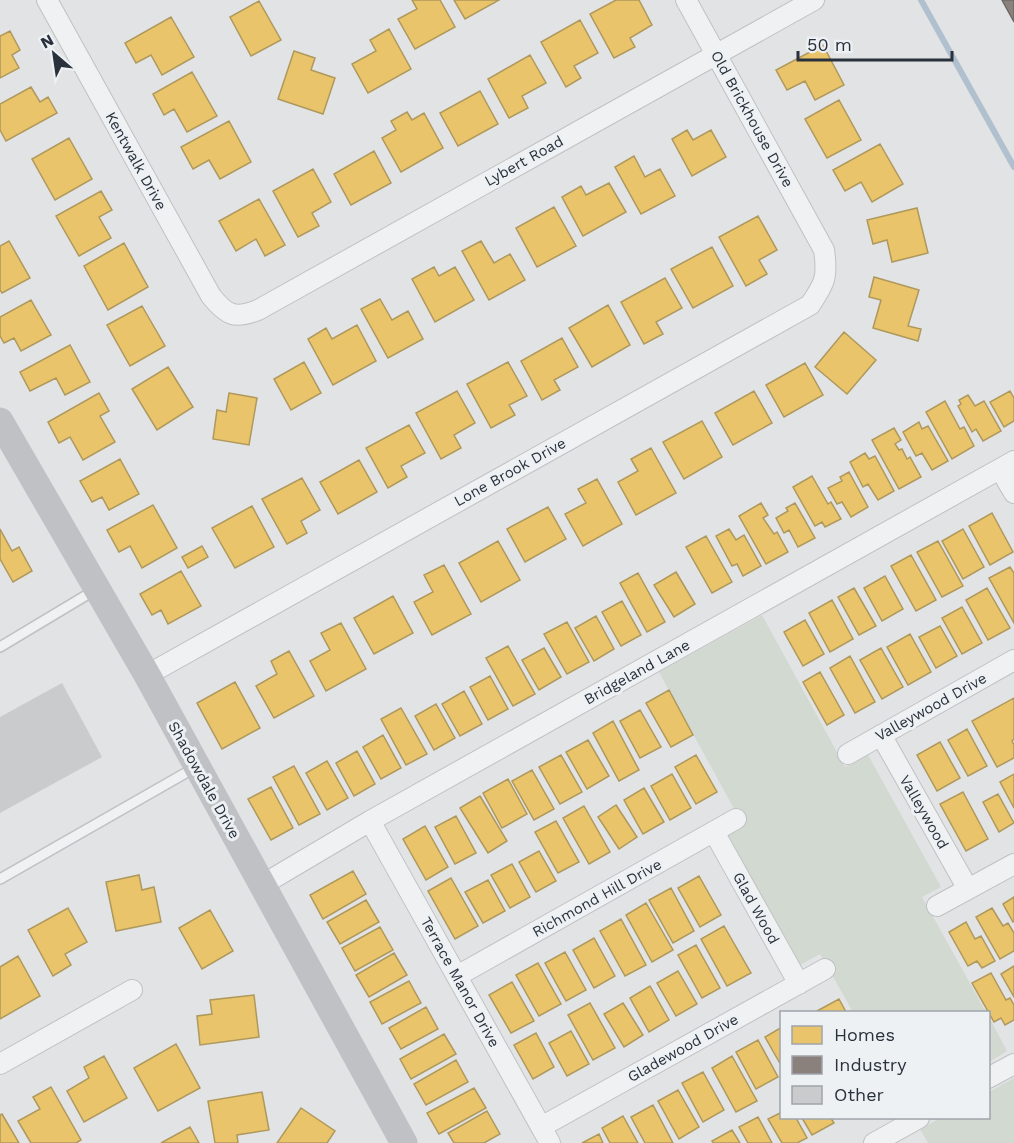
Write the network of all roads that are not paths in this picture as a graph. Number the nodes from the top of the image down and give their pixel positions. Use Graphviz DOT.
graph roads {
  1 [pos="46,0"];
  2 [pos="686,0"];
  3 [pos="814,0"];
  4 [pos="716,55"];
  5 [pos="819,238"];
  6 [pos="233,315"];
  7 [pos="0,421"];
  8 [pos="8,452"];
  9 [pos="1007,465"];
  10 [pos="1014,493"];
  11 [pos="97,589"];
  12 [pos="0,647"];
  13 [pos="1014,660"];
  14 [pos="147,675"];
  15 [pos="881,735"];
  16 [pos="848,754"];
  17 [pos="197,766"];
  18 [pos="736,819"];
  19 [pos="370,821"];
  20 [pos="714,832"];
  21 [pos="1014,864"];
  22 [pos="0,879"];
  23 [pos="262,885"];
  24 [pos="968,889"];
  25 [pos="937,906"];
  26 [pos="825,969"];
  27 [pos="457,976"];
  28 [pos="799,984"];
  29 [pos="132,990"];
  30 [pos="0,1064"];
  31 [pos="1014,1064"];
  32 [pos="990,1077"];
  33 [pos="917,1119"];
  34 [pos="545,1135"];
  35 [pos="404,1143"];
  36 [pos="874,1143"];
  1 -- 6 [label="street, Kentwalk Drive"];
  2 -- 4 [label="street, Old Brickhouse Drive"];
  3 -- 4 [label="street, Lybert Road"];
  4 -- 5 [label="street, Old Brickhouse Drive"];
  4 -- 6 [label="street, Lybert Road"];
  5 -- 14 [label="street, Lone Brook Drive"];
  7 -- 8 [label="street, Shadowdale Drive"];
  8 -- 11 [label="street, Shadowdale Drive"];
  9 -- 10 [label="street"];
  9 -- 19 [label="street, Bridgeland Lane"];
  11 -- 12 [label="lane"];
  11 -- 14 [label="street, Shadowdale Drive"];
  13 -- 15 [label="street, Valleywood Drive"];
  14 -- 17 [label="street, Shadowdale Drive"];
  15 -- 16 [label="street, Valleywood Drive"];
  15 -- 24 [label="street, Valleywood"];
  17 -- 22 [label="lane"];
  17 -- 23 [label="street, Shadowdale Drive"];
  18 -- 20 [label="street, Richmond Hill Drive"];
  19 -- 23 [label="street, Bridgeland Lane"];
  19 -- 27 [label="street, Terrace Manor Drive"];
  20 -- 27 [label="street, Richmond Hill Drive"];
  20 -- 28 [label="street, Glad Wood"];
  21 -- 24 [label="street"];
  23 -- 35 [label="street, Shadowdale Drive"];
  24 -- 25 [label="street"];
  26 -- 28 [label="street, Gladewood Drive"];
  27 -- 34 [label="street, Terrace Manor Drive"];
  28 -- 34 [label="street, Gladewood Drive"];
  29 -- 30 [label="street"];
  31 -- 32 [label="street"];
  33 -- 36 [label="street"];
}
